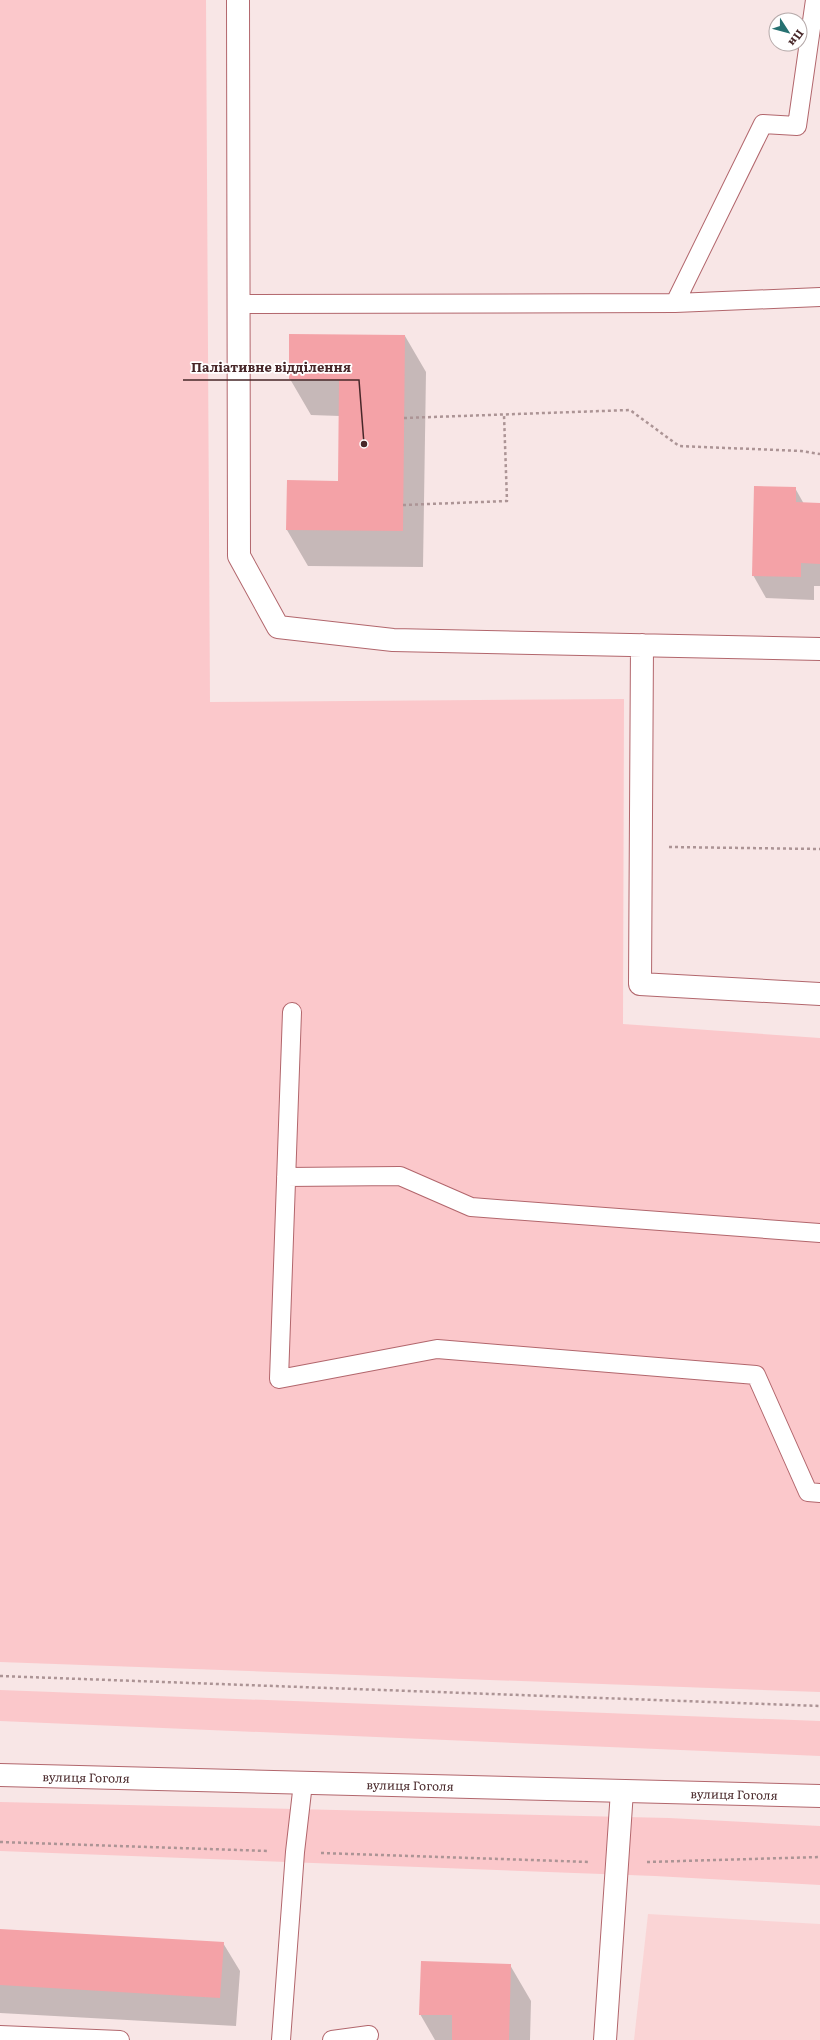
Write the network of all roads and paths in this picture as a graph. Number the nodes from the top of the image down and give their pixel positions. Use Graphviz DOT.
graph roads {
  1 [pos="238,0"];
  2 [pos="815,0"];
  3 [pos="820,297"];
  4 [pos="675,303"];
  5 [pos="238,304"];
  6 [pos="504,415"];
  7 [pos="404,418"];
  8 [pos="820,454"];
  9 [pos="403,505"];
  10 [pos="642,645"];
  11 [pos="820,649"];
  12 [pos="641,846"];
  13 [pos="820,849"];
  14 [pos="820,994"];
  15 [pos="292,1012"];
  16 [pos="286,1177"];
  17 [pos="820,1233"];
  18 [pos="820,1493"];
  19 [pos="0,1676"];
  20 [pos="820,1706"];
  21 [pos="0,1775"];
  22 [pos="304,1783"];
  23 [pos="622,1791"];
  24 [pos="820,1796"];
  25 [pos="0,1842"];
  26 [pos="295,1852"];
  27 [pos="820,1858"];
  28 [pos="616,1863"];
  29 [pos="0,2035"];
  30 [pos="369,2035"];
  31 [pos="120,2040"];
  32 [pos="280,2040"];
  33 [pos="332,2040"];
  34 [pos="605,2040"];
  1 -- 5 [label="street"];
  2 -- 4 [label="lane"];
  3 -- 4 [label="lane"];
  4 -- 5 [label="lane"];
  5 -- 10 [label="street"];
  6 -- 7 [label="path"];
  6 -- 8 [label="path"];
  6 -- 9 [label="path"];
  10 -- 11 [label="street"];
  10 -- 12 [label="street"];
  12 -- 13 [label="path"];
  12 -- 14 [label="street"];
  15 -- 16 [label="lane"];
  16 -- 17 [label="lane"];
  16 -- 18 [label="lane"];
  19 -- 20 [label="path"];
  21 -- 22 [label="street, вулиця Гоголя"];
  22 -- 23 [label="street, вулиця Гоголя"];
  22 -- 26 [label="lane"];
  23 -- 24 [label="street, вулиця Гоголя"];
  23 -- 28 [label="street"];
  25 -- 26 [label="path"];
  26 -- 28 [label="path"];
  26 -- 32 [label="lane"];
  27 -- 28 [label="path"];
  28 -- 34 [label="street"];
  29 -- 31 [label="lane"];
  30 -- 33 [label="lane"];
}
